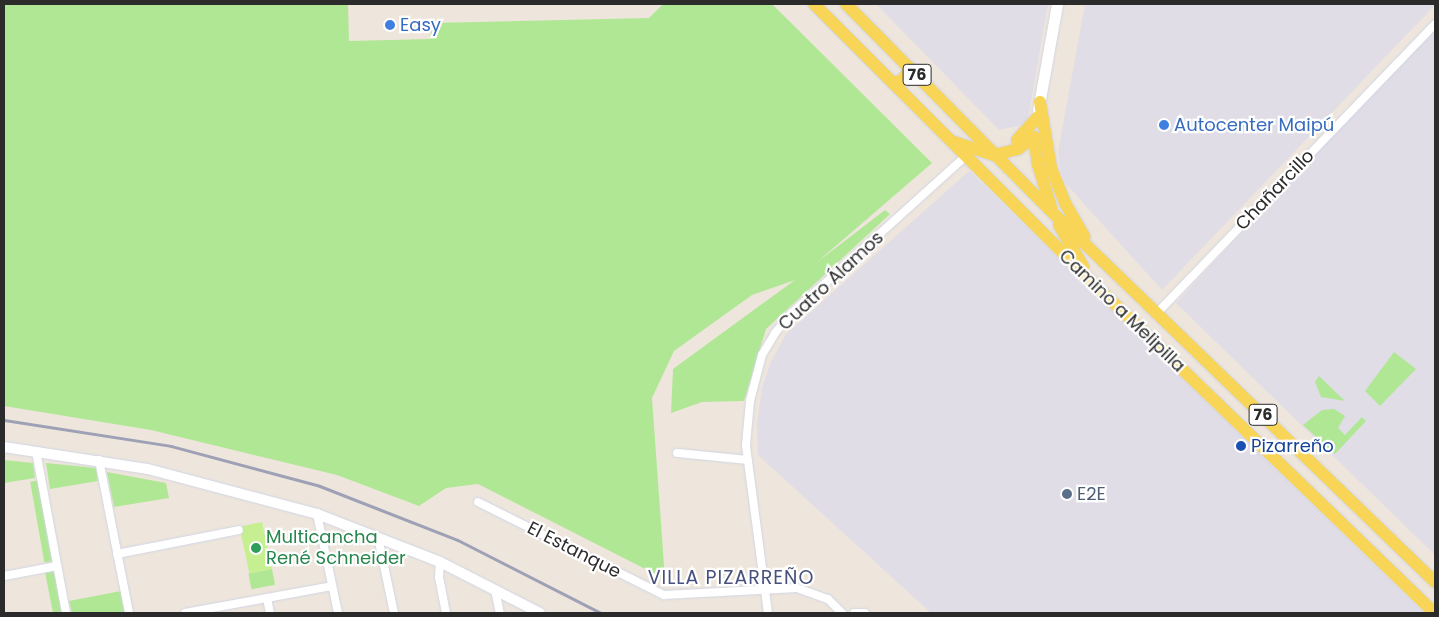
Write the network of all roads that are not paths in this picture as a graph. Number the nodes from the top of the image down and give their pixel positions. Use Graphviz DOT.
graph roads {
  1 [pos="814,4"];
  2 [pos="846,4"];
  3 [pos="1057,4"];
  4 [pos="1435,24"];
  5 [pos="910,68"];
  6 [pos="893,83"];
  7 [pos="1040,102"];
  8 [pos="1037,118"];
  9 [pos="1034,137"];
  10 [pos="950,140"];
  11 [pos="991,151"];
  12 [pos="966,156"];
  13 [pos="1054,214"];
  14 [pos="1090,249"];
  15 [pos="1097,287"];
  16 [pos="1157,313"];
  17 [pos="4,447"];
  18 [pos="36,451"];
  19 [pos="676,453"];
  20 [pos="99,460"];
  21 [pos="747,460"];
  22 [pos="478,502"];
  23 [pos="317,514"];
  24 [pos="239,530"];
  25 [pos="378,537"];
  26 [pos="117,554"];
  27 [pos="440,562"];
  28 [pos="57,566"];
  29 [pos="4,576"];
  30 [pos="1435,582"];
  31 [pos="332,586"];
  32 [pos="765,588"];
  33 [pos="496,590"];
  34 [pos="267,598"];
  35 [pos="206,611"];
  36 [pos="1435,612"];
  37 [pos="66,613"];
  38 [pos="129,613"];
  39 [pos="185,613"];
  40 [pos="270,613"];
  41 [pos="338,613"];
  42 [pos="394,613"];
  43 [pos="446,613"];
  44 [pos="500,613"];
  45 [pos="540,613"];
  46 [pos="768,613"];
  47 [pos="842,613"];
  48 [pos="854,613"];
  49 [pos="864,613"];
  1 -- 6 [label="main road, Camino a Melipilla / 76"];
  2 -- 5 [label="main road, Camino a Melipilla / 76"];
  3 -- 7 [label="main road"];
  4 -- 16 [label="street, Chañarcillo"];
  5 -- 6 [label="main road"];
  5 -- 11 [label="main road, Camino a Melipilla / 76"];
  6 -- 10 [label="main road, Camino a Melipilla / 76"];
  7 -- 8 [label="main road"];
  7 -- 14 [label="main road"];
  8 -- 9 [label="main road"];
  8 -- 11 [label="main road"];
  9 -- 11 [label="main road"];
  9 -- 13 [label="main road"];
  10 -- 11 [label="main road"];
  10 -- 12 [label="main road, Camino a Melipilla / 76"];
  11 -- 13 [label="main road, Camino a Melipilla / 76"];
  12 -- 15 [label="main road, Camino a Melipilla / 76"];
  12 -- 21 [label="street, Cuatro Álamos"];
  13 -- 14 [label="main road, Camino a Melipilla / 76"];
  13 -- 15 [label="main road"];
  14 -- 16 [label="main road, Camino a Melipilla / 76"];
  15 -- 36 [label="main road, Camino a Melipilla / 76"];
  16 -- 30 [label="main road, Camino a Melipilla / 76"];
  17 -- 18 [label="street"];
  18 -- 20 [label="street"];
  18 -- 28 [label="street"];
  19 -- 21 [label="street"];
  20 -- 23 [label="street"];
  20 -- 26 [label="street"];
  21 -- 32 [label="street, Cuatro Álamos"];
  22 -- 32 [label="street, El Estanque"];
  23 -- 25 [label="street"];
  23 -- 31 [label="street"];
  24 -- 26 [label="street"];
  25 -- 27 [label="street"];
  25 -- 42 [label="street"];
  26 -- 38 [label="street"];
  27 -- 33 [label="street"];
  27 -- 43 [label="street"];
  28 -- 29 [label="street"];
  28 -- 37 [label="street"];
  31 -- 34 [label="street"];
  31 -- 41 [label="street"];
  32 -- 46 [label="street, Cuatro Álamos"];
  32 -- 47 [label="street, El Estanque"];
  33 -- 44 [label="street"];
  33 -- 45 [label="street"];
  34 -- 35 [label="street"];
  34 -- 40 [label="street"];
  35 -- 39 [label="street"];
  48 -- 49 [label="street"];
}
